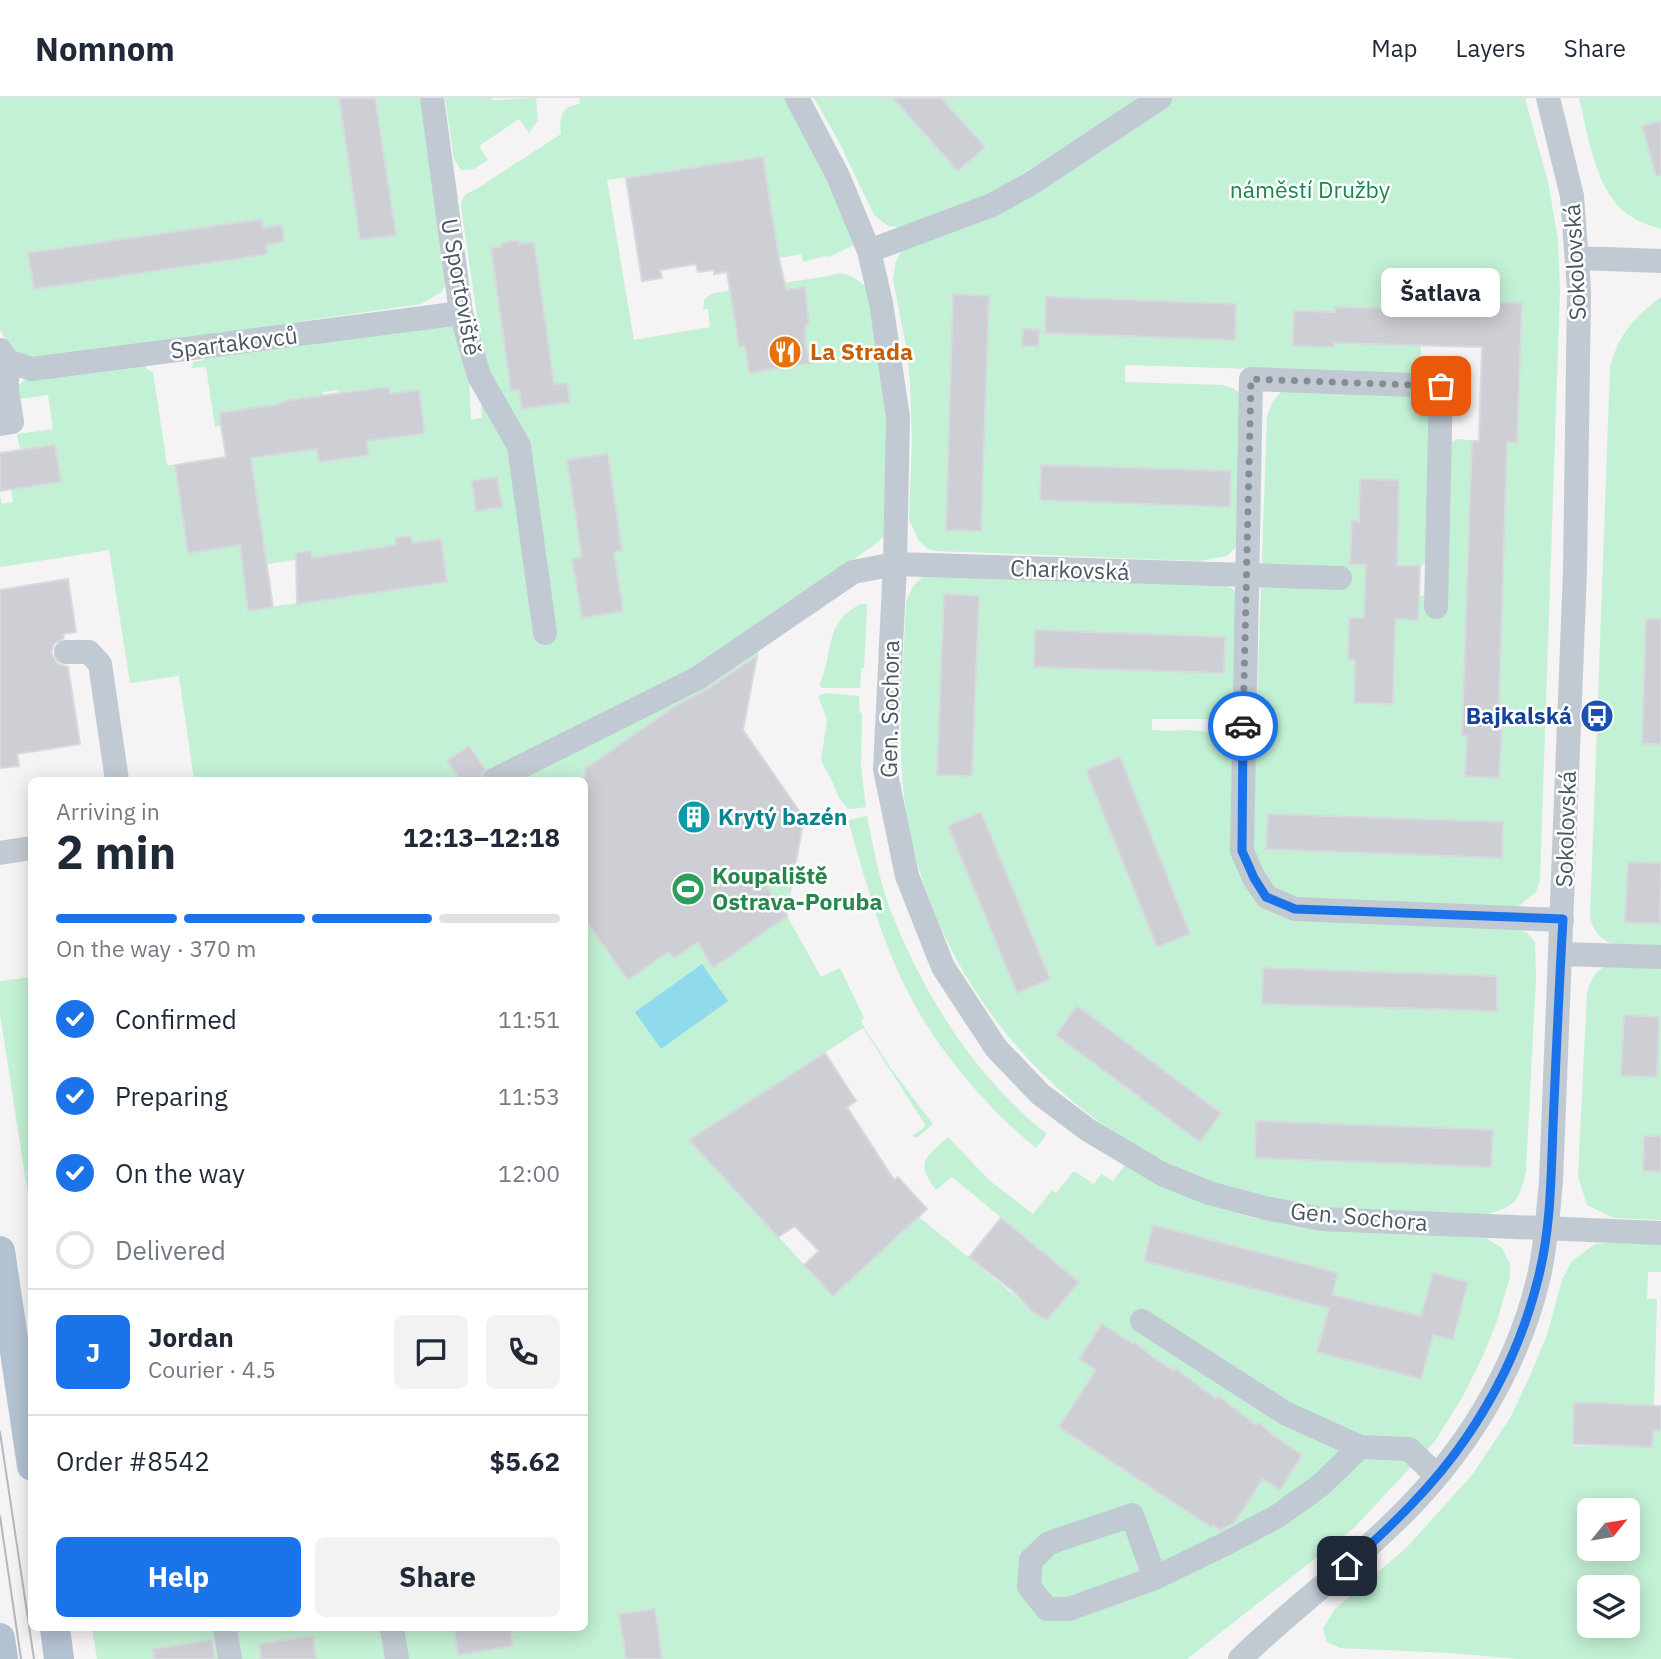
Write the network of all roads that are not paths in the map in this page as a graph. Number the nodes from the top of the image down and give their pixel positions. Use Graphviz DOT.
graph roads {
  1 [pos="432,98"];
  2 [pos="797,98"];
  3 [pos="1160,98"];
  4 [pos="1548,98"];
  5 [pos="869,251"];
  6 [pos="1578,258"];
  7 [pos="1661,261"];
  8 [pos="461,313"];
  9 [pos="4,355"];
  10 [pos="0,424"];
  11 [pos="895,564"];
  12 [pos="1246,575"];
  13 [pos="1340,578"];
  14 [pos="1436,607"];
  15 [pos="545,633"];
  16 [pos="66,652"];
  17 [pos="117,777"];
  18 [pos="500,777"];
  19 [pos="28,849"];
  20 [pos="0,853"];
  21 [pos="1563,919"];
  22 [pos="1561,954"];
  23 [pos="1661,957"];
  24 [pos="1547,1229"];
  25 [pos="1661,1233"];
  26 [pos="0,1251"];
  27 [pos="1142,1321"];
  28 [pos="28,1439"];
  29 [pos="1360,1447"];
  30 [pos="1437,1476"];
  31 [pos="1155,1578"];
  32 [pos="55,1631"];
  33 [pos="225,1631"];
  34 [pos="392,1631"];
  35 [pos="0,1638"];
  36 [pos="3,1659"];
  37 [pos="59,1659"];
  38 [pos="230,1659"];
  39 [pos="397,1659"];
  40 [pos="1240,1659"];
  1 -- 8 [label="street, U Sportoviště"];
  2 -- 5 [label="street, Gen. Sochora"];
  3 -- 5 [label="street"];
  4 -- 6 [label="street, Sokolovská"];
  5 -- 11 [label="street, Gen. Sochora"];
  6 -- 7 [label="street"];
  6 -- 21 [label="street, Sokolovská"];
  8 -- 9 [label="street, Spartakovců"];
  8 -- 15 [label="street, U Sportoviště"];
  9 -- 10 [label="street, Spartakovců"];
  11 -- 12 [label="street, Charkovská"];
  11 -- 18 [label="street, Charkovská"];
  11 -- 24 [label="street, Gen. Sochora"];
  12 -- 13 [label="street, Charkovská"];
  12 -- 14 [label="street"];
  12 -- 21 [label="street"];
  16 -- 17 [label="street"];
  19 -- 20 [label="street"];
  21 -- 22 [label="street, Sokolovská"];
  22 -- 23 [label="street"];
  22 -- 24 [label="street, Sokolovská"];
  24 -- 25 [label="street, Gen. Sochora"];
  24 -- 30 [label="street, Sokolovská"];
  26 -- 28 [label="main road"];
  27 -- 29 [label="street"];
  29 -- 30 [label="street"];
  29 -- 31 [label="street"];
  30 -- 40 [label="street, Sokolovská"];
  31 -- 31 [label="street"];
  32 -- 37 [label="main road"];
  33 -- 38 [label="street"];
  34 -- 39 [label="street"];
  35 -- 36 [label="main road"];
}
